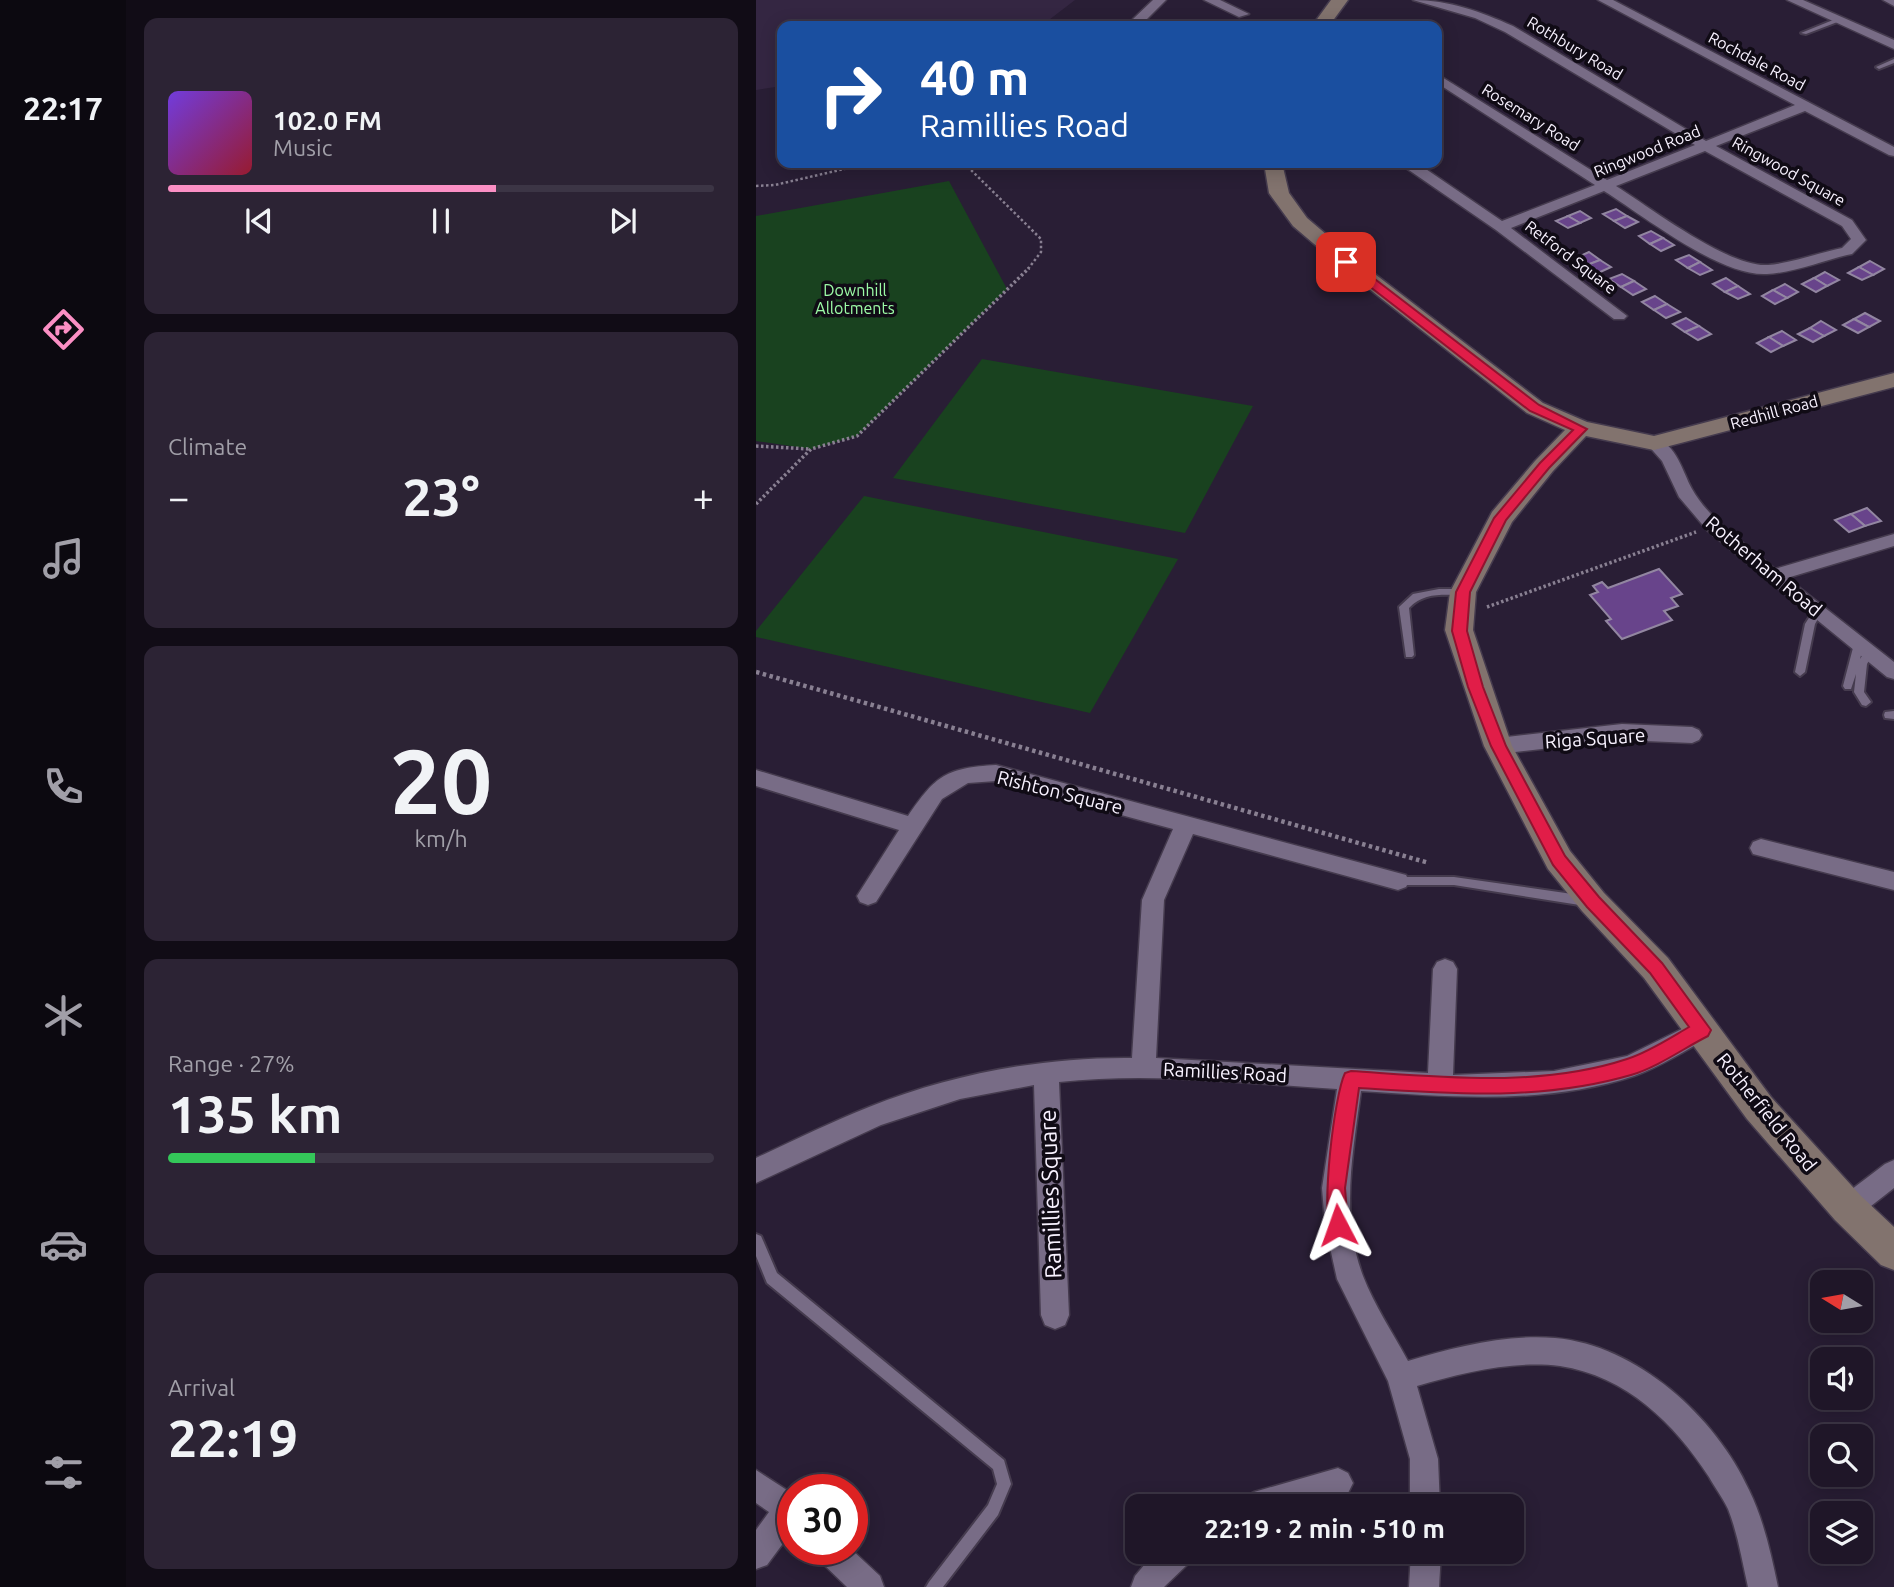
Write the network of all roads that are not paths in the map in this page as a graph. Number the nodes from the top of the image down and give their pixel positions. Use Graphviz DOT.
graph roads {
  1 [pos="1160,0"];
  2 [pos="1210,0"];
  3 [pos="1340,0"];
  4 [pos="1419,0"];
  5 [pos="1604,0"];
  6 [pos="1793,0"];
  7 [pos="1243,14"];
  8 [pos="1838,20"];
  9 [pos="1138,21"];
  10 [pos="1324,21"];
  11 [pos="1804,33"];
  12 [pos="1894,45"];
  13 [pos="1894,61"];
  14 [pos="1879,67"];
  15 [pos="1442,81"];
  16 [pos="1805,107"];
  17 [pos="1706,146"];
  18 [pos="1894,152"];
  19 [pos="1273,168"];
  20 [pos="1415,168"];
  21 [pos="1606,186"];
  22 [pos="1501,227"];
  23 [pos="1619,316"];
  24 [pos="1894,380"];
  25 [pos="1581,429"];
  26 [pos="1654,443"];
  27 [pos="1894,540"];
  28 [pos="1772,576"];
  29 [pos="1462,604"];
  30 [pos="1817,611"];
  31 [pos="1864,648"];
  32 [pos="1409,655"];
  33 [pos="1894,672"];
  34 [pos="1800,673"];
  35 [pos="1848,686"];
  36 [pos="1866,702"];
  37 [pos="1692,735"];
  38 [pos="1498,746"];
  39 [pos="756,778"];
  40 [pos="1186,825"];
  41 [pos="912,826"];
  42 [pos="1761,848"];
  43 [pos="1398,881"];
  44 [pos="1894,881"];
  45 [pos="868,896"];
  46 [pos="1593,902"];
  47 [pos="1445,969"];
  48 [pos="1702,1030"];
  49 [pos="1143,1069"];
  50 [pos="1045,1072"];
  51 [pos="1351,1079"];
  52 [pos="1440,1085"];
  53 [pos="756,1171"];
  54 [pos="1894,1172"];
  55 [pos="1848,1208"];
  56 [pos="756,1240"];
  57 [pos="1894,1252"];
  58 [pos="1055,1315"];
  59 [pos="1401,1377"];
  60 [pos="1338,1483"];
  61 [pos="756,1485"];
  62 [pos="1300,1494"];
  63 [pos="1425,1494"];
  64 [pos="777,1501"];
  65 [pos="777,1528"];
  66 [pos="756,1554"];
  67 [pos="1165,1564"];
  68 [pos="1425,1564"];
  69 [pos="846,1565"];
  70 [pos="869,1587"];
  71 [pos="934,1587"];
  72 [pos="1146,1587"];
  73 [pos="1424,1587"];
  74 [pos="1763,1587"];
  1 -- 9 [label="street"];
  2 -- 7 [label="street"];
  3 -- 10 [label="street"];
  4 -- 17 [label="street, Rothbury Road"];
  5 -- 16 [label="street, Rochdale Road"];
  6 -- 8 [label="street"];
  8 -- 11 [label="lane"];
  8 -- 12 [label="street"];
  13 -- 14 [label="lane"];
  15 -- 21 [label="street, Rosemary Road"];
  16 -- 17 [label="street, Ringwood Road"];
  16 -- 18 [label="street, Rochdale Road"];
  17 -- 21 [label="street, Ringwood Road"];
  17 -- 21 [label="street, Ringwood Square"];
  19 -- 25 [label="street"];
  20 -- 22 [label="street, Retford Square"];
  21 -- 22 [label="street, Ringwood Road"];
  22 -- 23 [label="street, Retford Square"];
  24 -- 26 [label="street, Redhill Road"];
  25 -- 26 [label="street"];
  25 -- 29 [label="street"];
  26 -- 28 [label="street, Rotherham Road"];
  27 -- 28 [label="street"];
  28 -- 30 [label="street, Rotherham Road"];
  29 -- 32 [label="lane"];
  29 -- 38 [label="street, Rotherfield Road"];
  30 -- 31 [label="street, Rotherham Road"];
  30 -- 34 [label="lane"];
  31 -- 33 [label="street, Rotherham Road"];
  31 -- 35 [label="lane"];
  31 -- 36 [label="lane"];
  37 -- 38 [label="street, Riga Square"];
  38 -- 46 [label="street, Rotherfield Road"];
  39 -- 41 [label="street"];
  40 -- 41 [label="street, Rishton Square"];
  40 -- 43 [label="street, Rishton Square"];
  40 -- 49 [label="street"];
  41 -- 45 [label="street, Rishton Square"];
  42 -- 44 [label="street"];
  43 -- 46 [label="lane"];
  46 -- 48 [label="street, Rotherfield Road"];
  47 -- 52 [label="street"];
  48 -- 52 [label="street, Ramillies Road"];
  48 -- 55 [label="street, Rotherfield Road"];
  49 -- 50 [label="street, Ramillies Road"];
  49 -- 51 [label="street, Ramillies Road"];
  50 -- 53 [label="street, Ramillies Road"];
  50 -- 58 [label="street, Ramillies Square"];
  51 -- 52 [label="street, Ramillies Road"];
  51 -- 59 [label="street"];
  54 -- 55 [label="street"];
  55 -- 57 [label="street, Rotherfield Road"];
  56 -- 71 [label="lane"];
  59 -- 63 [label="street"];
  59 -- 74 [label="street"];
  60 -- 62 [label="street"];
  61 -- 64 [label="street"];
  65 -- 66 [label="street"];
  67 -- 72 [label="street"];
  68 -- 73 [label="street"];
  69 -- 70 [label="street"];
}
